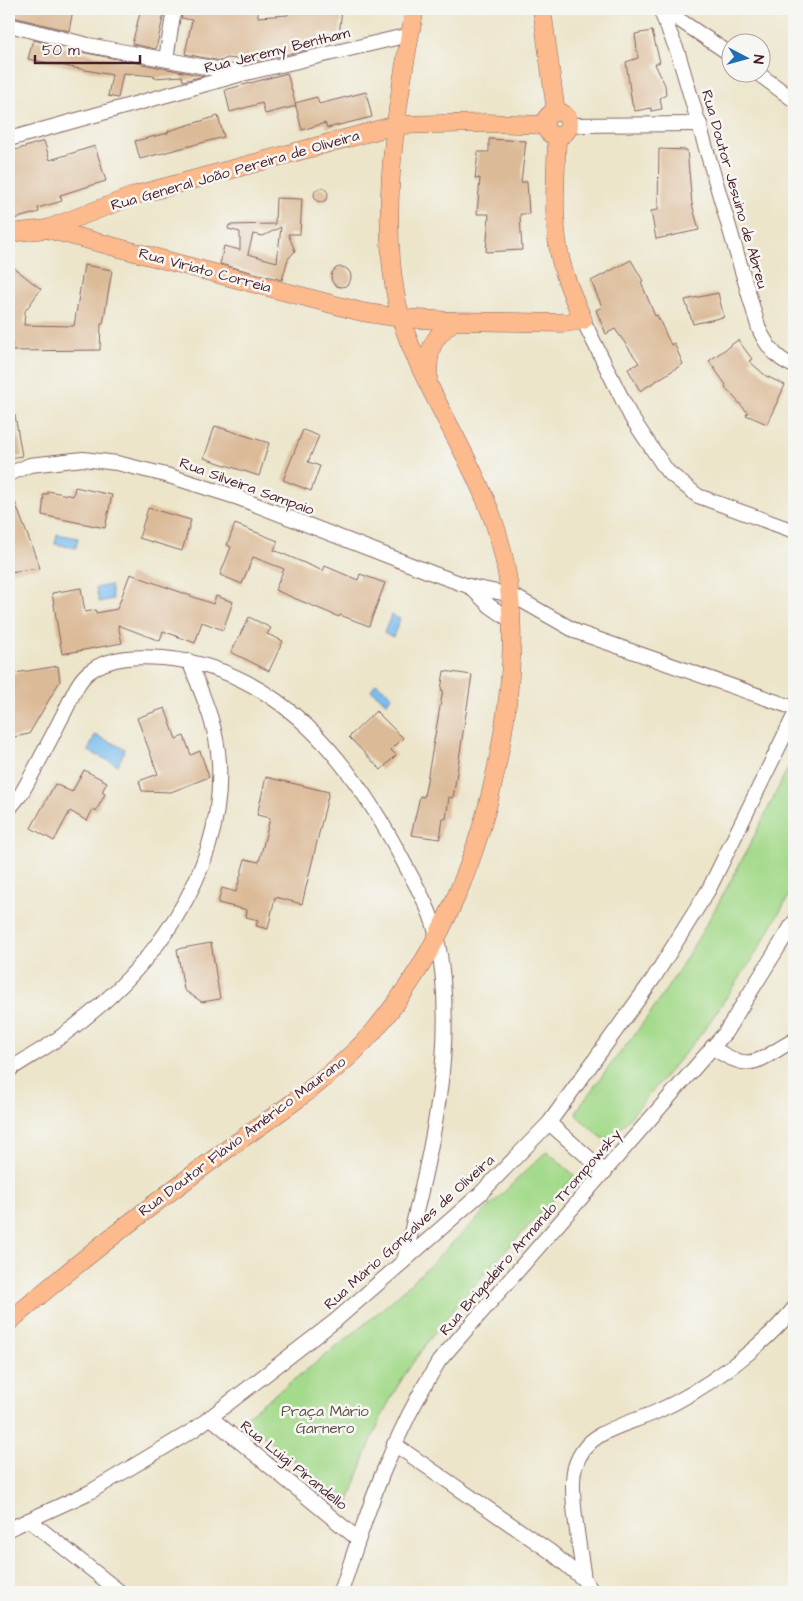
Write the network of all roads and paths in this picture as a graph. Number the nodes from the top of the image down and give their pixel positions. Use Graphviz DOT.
graph roads {
  1 [pos="174,9"];
  2 [pos="415,9"];
  3 [pos="542,9"];
  4 [pos="662,9"];
  5 [pos="9,25"];
  6 [pos="409,35"];
  7 [pos="720,47"];
  8 [pos="166,59"];
  9 [pos="242,74"];
  10 [pos="770,82"];
  11 [pos="794,100"];
  12 [pos="700,124"];
  13 [pos="396,125"];
  14 [pos="557,125"];
  15 [pos="9,139"];
  16 [pos="47,229"];
  17 [pos="9,232"];
  18 [pos="401,318"];
  19 [pos="583,320"];
  20 [pos="454,321"];
  21 [pos="565,323"];
  22 [pos="595,343"];
  23 [pos="794,366"];
  24 [pos="428,380"];
  25 [pos="9,474"];
  26 [pos="794,531"];
  27 [pos="468,586"];
  28 [pos="512,595"];
  29 [pos="513,622"];
  30 [pos="189,661"];
  31 [pos="794,708"];
  32 [pos="794,716"];
  33 [pos="9,808"];
  34 [pos="794,922"];
  35 [pos="437,935"];
  36 [pos="794,1040"];
  37 [pos="712,1048"];
  38 [pos="9,1070"];
  39 [pos="549,1123"];
  40 [pos="605,1172"];
  41 [pos="404,1261"];
  42 [pos="794,1308"];
  43 [pos="9,1322"];
  44 [pos="210,1417"];
  45 [pos="394,1444"];
  46 [pos="29,1520"];
  47 [pos="9,1529"];
  48 [pos="358,1539"];
  49 [pos="584,1580"];
  50 [pos="120,1592"];
  51 [pos="341,1592"];
  52 [pos="593,1592"];
  1 -- 8 [label="street"];
  2 -- 6 [label="main road, Rua Doutor Flávio Américo Maurano"];
  3 -- 14 [label="main road"];
  4 -- 7 [label="street"];
  4 -- 12 [label="street, Rua Doutor Jesuino de Abreu"];
  5 -- 8 [label="street"];
  6 -- 9 [label="street, Rua Jeremy Bentham"];
  6 -- 13 [label="main road, Rua Doutor Flávio Américo Maurano"];
  8 -- 9 [label="street"];
  9 -- 15 [label="street, Rua Jeremy Bentham"];
  10 -- 11 [label="street"];
  12 -- 14 [label="street"];
  12 -- 23 [label="street, Rua Doutor Jesuino de Abreu"];
  13 -- 14 [label="main road, Rua General João Pereira de Oliveira"];
  13 -- 16 [label="main road, Rua General João Pereira de Oliveira"];
  13 -- 18 [label="main road, Rua Doutor Flávio Américo Maurano"];
  14 -- 19 [label="main road"];
  16 -- 17 [label="main road, Rua Viriato Correia"];
  16 -- 18 [label="main road, Rua Viriato Correia"];
  18 -- 20 [label="main road, Rua Viriato Correia"];
  18 -- 24 [label="main road, Rua Doutor Flávio Américo Maurano"];
  19 -- 21 [label="main road, Rua Viriato Correia"];
  19 -- 22 [label="street"];
  20 -- 21 [label="main road, Rua Viriato Correia"];
  20 -- 24 [label="main road, Rua Doutor Flávio Américo Maurano"];
  21 -- 22 [label="street"];
  22 -- 26 [label="street"];
  24 -- 28 [label="main road, Rua Doutor Flávio Américo Maurano"];
  25 -- 27 [label="street, Rua Silveira Sampaio"];
  27 -- 28 [label="street, Rua Silveira Sampaio"];
  27 -- 29 [label="street, Rua Silveira Sampaio"];
  28 -- 29 [label="main road, Rua Doutor Flávio Américo Maurano"];
  28 -- 31 [label="street, Rua Silveira Sampaio"];
  29 -- 35 [label="main road, Rua Doutor Flávio Américo Maurano"];
  30 -- 33 [label="street"];
  30 -- 35 [label="street"];
  30 -- 38 [label="street"];
  32 -- 39 [label="street, Rua Mário Gonçalves de Oliveira"];
  34 -- 37 [label="street, Rua Brigadeiro Armando Trompowsky"];
  35 -- 41 [label="street"];
  35 -- 43 [label="main road, Rua Doutor Flávio Américo Maurano"];
  36 -- 37 [label="street"];
  37 -- 40 [label="street, Rua Brigadeiro Armando Trompowsky"];
  39 -- 40 [label="street"];
  39 -- 41 [label="street, Rua Mário Gonçalves de Oliveira"];
  40 -- 45 [label="street, Rua Brigadeiro Armando Trompowsky"];
  41 -- 44 [label="street, Rua Mário Gonçalves de Oliveira"];
  42 -- 49 [label="street"];
  44 -- 46 [label="street, Rua Mário Gonçalves de Oliveira"];
  44 -- 48 [label="street, Rua Luigi Pirandello"];
  45 -- 48 [label="street, Rua Brigadeiro Armando Trompowsky"];
  45 -- 49 [label="street"];
  46 -- 47 [label="street, Rua Mário Gonçalves de Oliveira"];
  46 -- 50 [label="street"];
  48 -- 51 [label="street, Rua Brigadeiro Armando Trompowsky"];
  49 -- 52 [label="street"];
}
